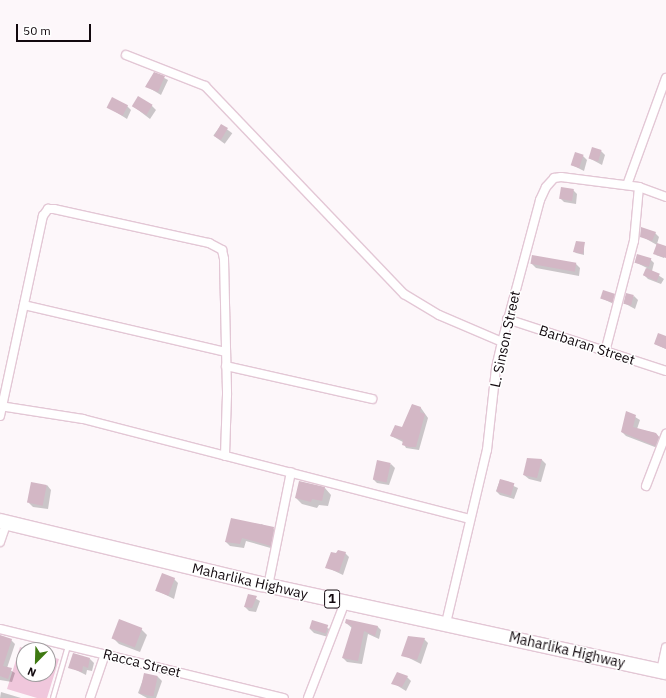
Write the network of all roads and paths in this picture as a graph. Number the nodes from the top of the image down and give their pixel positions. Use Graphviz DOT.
graph roads {
  1 [pos="126,55"];
  2 [pos="666,78"];
  3 [pos="627,185"];
  4 [pos="639,187"];
  5 [pos="666,197"];
  6 [pos="24,305"];
  7 [pos="507,319"];
  8 [pos="502,342"];
  9 [pos="226,352"];
  10 [pos="605,352"];
  11 [pos="226,366"];
  12 [pos="666,371"];
  13 [pos="372,399"];
  14 [pos="1,406"];
  15 [pos="0,416"];
  16 [pos="666,434"];
  17 [pos="225,456"];
  18 [pos="291,472"];
  19 [pos="646,486"];
  20 [pos="469,519"];
  21 [pos="3,521"];
  22 [pos="0,542"];
  23 [pos="268,586"];
  24 [pos="345,602"];
  25 [pos="446,623"];
  26 [pos="0,629"];
  27 [pos="68,646"];
  28 [pos="666,648"];
  29 [pos="105,654"];
  30 [pos="663,672"];
  31 [pos="53,698"];
  32 [pos="90,698"];
  33 [pos="284,698"];
  34 [pos="308,698"];
  1 -- 8 [label="street"];
  2 -- 3 [label="street"];
  3 -- 4 [label="street"];
  3 -- 7 [label="street, L. Sinson Street"];
  4 -- 5 [label="street"];
  4 -- 10 [label="street"];
  6 -- 9 [label="street"];
  6 -- 9 [label="street"];
  6 -- 14 [label="street"];
  7 -- 8 [label="street, L. Sinson Street"];
  7 -- 10 [label="street, Barbaran Street"];
  8 -- 20 [label="street, L. Sinson Street"];
  9 -- 11 [label="street"];
  10 -- 12 [label="street, Barbaran Street"];
  11 -- 13 [label="street"];
  11 -- 17 [label="street"];
  14 -- 15 [label="street"];
  14 -- 17 [label="street"];
  16 -- 19 [label="street"];
  17 -- 18 [label="street"];
  18 -- 20 [label="street"];
  18 -- 23 [label="street"];
  20 -- 25 [label="street, L. Sinson Street"];
  21 -- 22 [label="street"];
  21 -- 23 [label="highway, Maharlika Highway / 1"];
  23 -- 24 [label="highway, Maharlika Highway / 1"];
  24 -- 25 [label="highway, Maharlika Highway / 1"];
  24 -- 34 [label="street"];
  25 -- 30 [label="highway, Maharlika Highway / 1"];
  26 -- 27 [label="street, Racca Street"];
  27 -- 29 [label="street, Racca Street"];
  27 -- 31 [label="lane"];
  28 -- 30 [label="street"];
  29 -- 32 [label="street"];
  29 -- 33 [label="street, Racca Street"];
}
